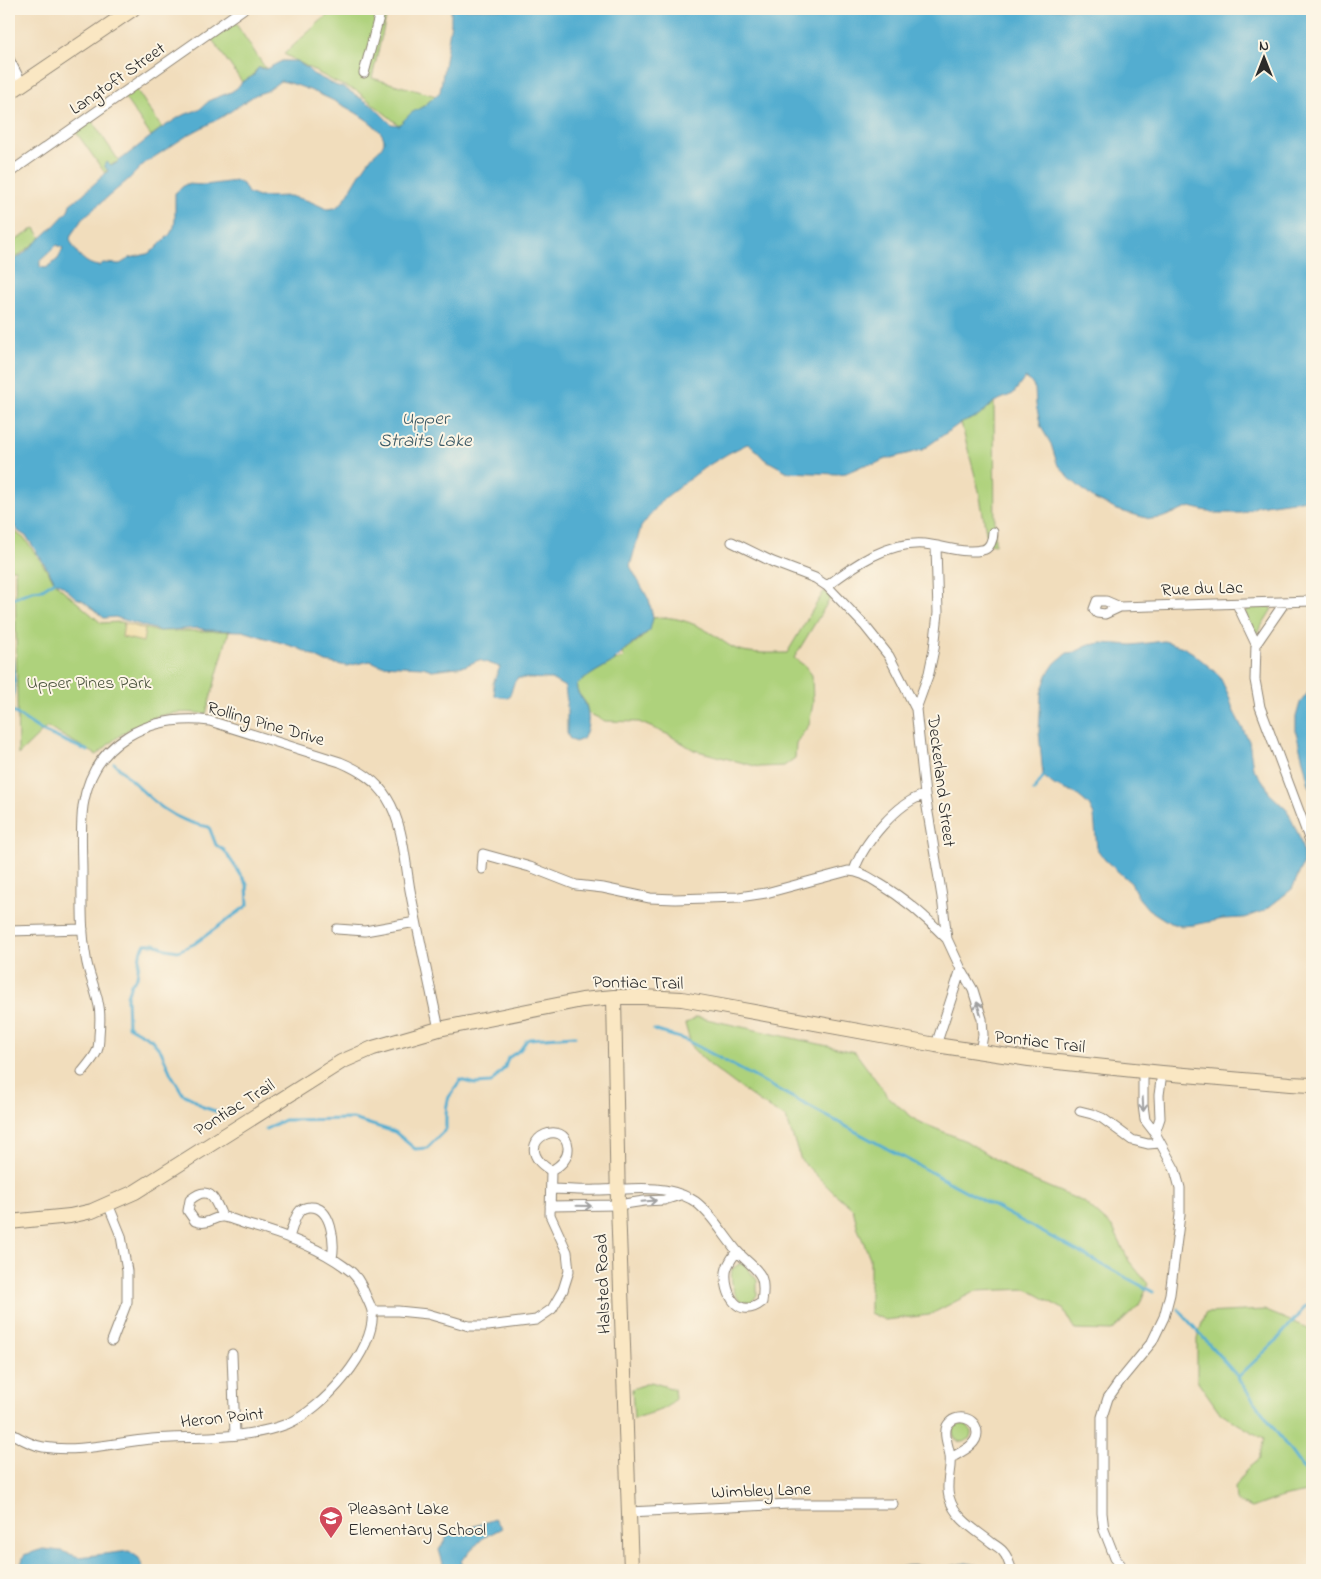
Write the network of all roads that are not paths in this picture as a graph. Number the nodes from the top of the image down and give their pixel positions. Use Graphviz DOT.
graph roads {
  1 [pos="133,9"];
  2 [pos="243,9"];
  3 [pos="381,9"];
  4 [pos="9,60"];
  5 [pos="364,73"];
  6 [pos="22,84"];
  7 [pos="9,94"];
  8 [pos="9,173"];
  9 [pos="993,532"];
  10 [pos="732,542"];
  11 [pos="936,547"];
  12 [pos="827,586"];
  13 [pos="1312,600"];
  14 [pos="1285,602"];
  15 [pos="1237,604"];
  16 [pos="1120,607"];
  17 [pos="1256,644"];
  18 [pos="916,709"];
  19 [pos="925,795"];
  20 [pos="1312,846"];
  21 [pos="482,869"];
  22 [pos="854,871"];
  23 [pos="416,922"];
  24 [pos="83,929"];
  25 [pos="337,929"];
  26 [pos="9,931"];
  27 [pos="947,939"];
  28 [pos="960,969"];
  29 [pos="614,997"];
  30 [pos="439,1029"];
  31 [pos="936,1045"];
  32 [pos="980,1052"];
  33 [pos="1143,1071"];
  34 [pos="82,1072"];
  35 [pos="1162,1073"];
  36 [pos="1312,1084"];
  37 [pos="1080,1110"];
  38 [pos="1155,1134"];
  39 [pos="1160,1143"];
  40 [pos="551,1171"];
  41 [pos="550,1188"];
  42 [pos="618,1189"];
  43 [pos="680,1194"];
  44 [pos="108,1204"];
  45 [pos="618,1205"];
  46 [pos="550,1206"];
  47 [pos="222,1216"];
  48 [pos="9,1222"];
  49 [pos="289,1237"];
  50 [pos="737,1251"];
  51 [pos="332,1258"];
  52 [pos="372,1311"];
  53 [pos="112,1341"];
  54 [pos="232,1354"];
  55 [pos="9,1432"];
  56 [pos="235,1435"];
  57 [pos="950,1458"];
  58 [pos="893,1504"];
  59 [pos="629,1512"];
  60 [pos="631,1570"];
  61 [pos="1012,1570"];
  62 [pos="1125,1570"];
  1 -- 6 [label="main road"];
  2 -- 8 [label="street, Langtoft Street"];
  3 -- 5 [label="street"];
  4 -- 6 [label="street"];
  6 -- 7 [label="main road"];
  9 -- 11 [label="street"];
  10 -- 12 [label="street"];
  11 -- 12 [label="street"];
  11 -- 18 [label="street, Deckerland Street"];
  12 -- 18 [label="street"];
  13 -- 14 [label="street, Rue du Lac"];
  14 -- 15 [label="street, Rue du Lac"];
  14 -- 17 [label="street"];
  15 -- 16 [label="street, Rue du Lac"];
  15 -- 17 [label="street"];
  17 -- 20 [label="street"];
  18 -- 19 [label="street, Deckerland Street"];
  19 -- 22 [label="street"];
  19 -- 27 [label="street, Deckerland Street"];
  21 -- 22 [label="street"];
  22 -- 27 [label="street"];
  23 -- 24 [label="street, Rolling Pine Drive"];
  23 -- 25 [label="street"];
  23 -- 30 [label="street, Rolling Pine Drive"];
  24 -- 26 [label="street"];
  24 -- 34 [label="street, Rolling Pine Drive"];
  27 -- 28 [label="street, Deckerland Street"];
  28 -- 31 [label="street"];
  32 -- 28 [label="street, Deckerland Street, one-way"];
  29 -- 30 [label="main road, Pontiac Trail"];
  29 -- 31 [label="main road, Pontiac Trail"];
  29 -- 42 [label="main road, Halsted Road"];
  30 -- 44 [label="main road, Pontiac Trail"];
  31 -- 32 [label="main road, Pontiac Trail"];
  32 -- 33 [label="main road, Pontiac Trail"];
  33 -- 35 [label="main road, Pontiac Trail"];
  33 -- 38 [label="street, one-way"];
  35 -- 36 [label="main road, Pontiac Trail"];
  35 -- 38 [label="street"];
  37 -- 39 [label="street"];
  38 -- 39 [label="street"];
  39 -- 62 [label="street"];
  40 -- 40 [label="street"];
  40 -- 41 [label="street"];
  41 -- 42 [label="street"];
  41 -- 46 [label="street"];
  42 -- 43 [label="street"];
  42 -- 45 [label="main road, Halsted Road"];
  45 -- 43 [label="street, one-way"];
  43 -- 50 [label="street"];
  44 -- 48 [label="main road, Pontiac Trail"];
  44 -- 53 [label="street"];
  46 -- 45 [label="street, one-way"];
  45 -- 59 [label="main road, Halsted Road"];
  46 -- 52 [label="street"];
  47 -- 49 [label="street"];
  49 -- 51 [label="street"];
  49 -- 51 [label="street"];
  50 -- 50 [label="street"];
  51 -- 52 [label="street"];
  52 -- 56 [label="street, Heron Point"];
  54 -- 56 [label="street"];
  55 -- 56 [label="street, Heron Point"];
  57 -- 57 [label="street"];
  57 -- 61 [label="street"];
  58 -- 59 [label="street, Wimbley Lane"];
  59 -- 60 [label="main road, Halsted Road"];
}
